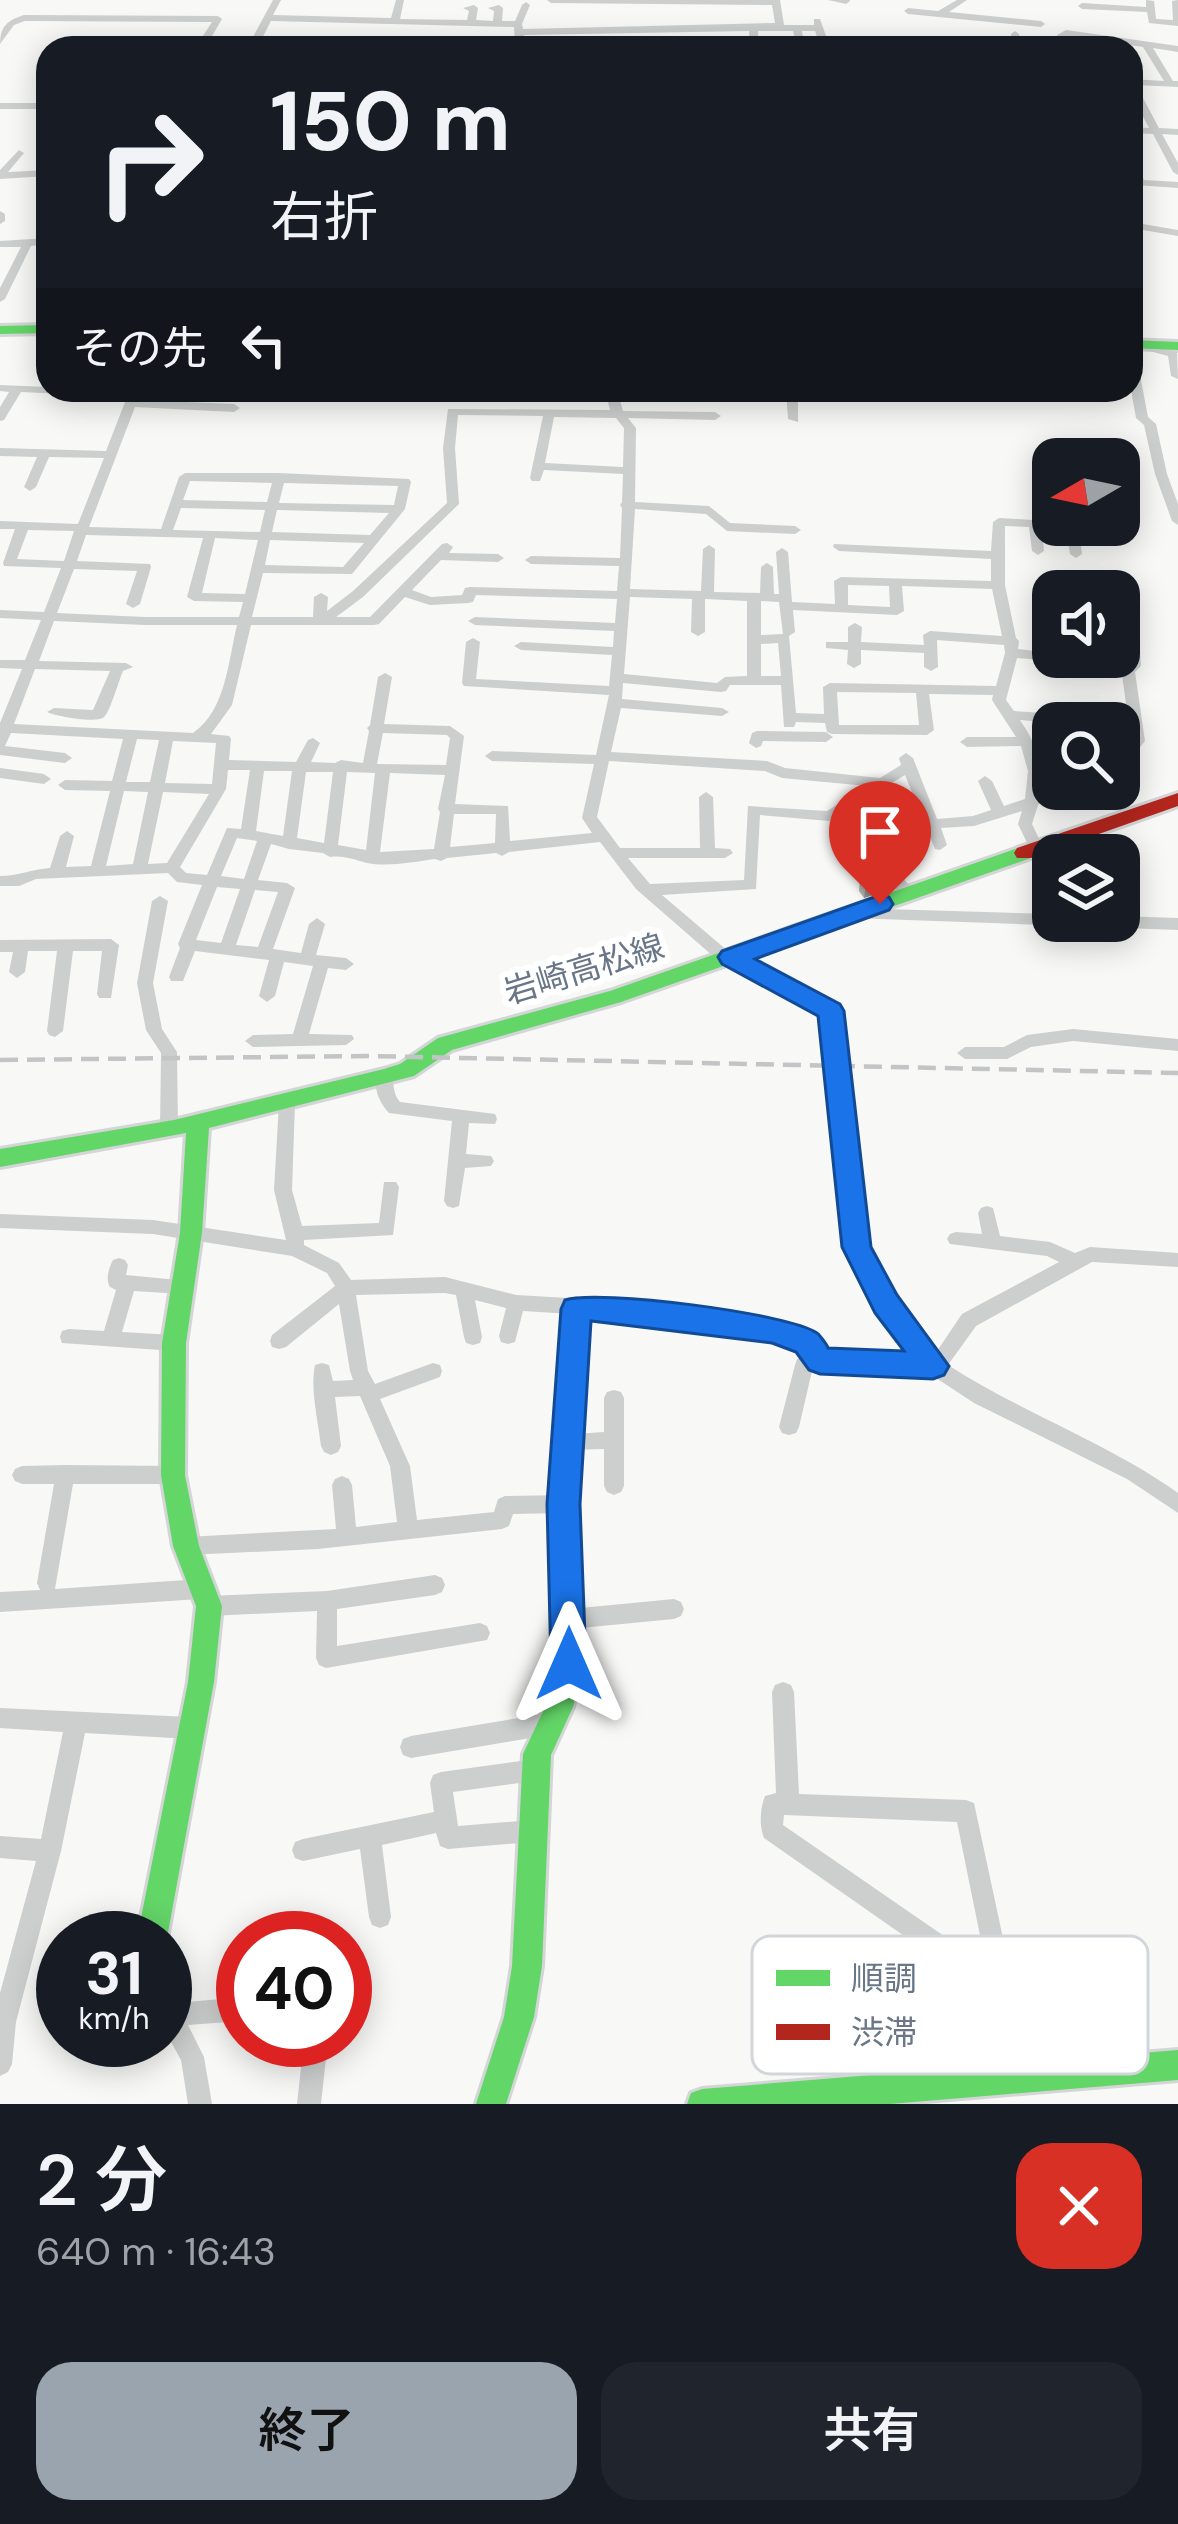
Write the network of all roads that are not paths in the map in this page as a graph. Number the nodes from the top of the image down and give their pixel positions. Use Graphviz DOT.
graph roads {
  1 [pos="277,0"];
  2 [pos="400,0"];
  3 [pos="451,0"];
  4 [pos="551,0"];
  5 [pos="832,0"];
  6 [pos="963,0"];
  7 [pos="1166,0"];
  8 [pos="777,1"];
  9 [pos="1177,1"];
  10 [pos="846,2"];
  11 [pos="651,3"];
  12 [pos="1102,4"];
  13 [pos="1126,4"];
  14 [pos="526,5"];
  15 [pos="1150,5"];
  16 [pos="905,6"];
  17 [pos="1082,6"];
  18 [pos="467,8"];
  19 [pos="492,8"];
  20 [pos="940,14"];
  21 [pos="171,18"];
  22 [pos="268,18"];
  23 [pos="395,21"];
  24 [pos="451,23"];
  25 [pos="471,23"];
  26 [pos="1178,23"];
  27 [pos="497,24"];
  28 [pos="1041,24"];
  29 [pos="709,26"];
  30 [pos="519,28"];
  31 [pos="774,28"];
  32 [pos="797,28"];
  33 [pos="651,30"];
  34 [pos="165,36"];
  35 [pos="207,36"];
  36 [pos="258,36"];
  37 [pos="451,36"];
  38 [pos="519,36"];
  39 [pos="651,36"];
  40 [pos="742,36"];
  41 [pos="758,36"];
  42 [pos="776,36"];
  43 [pos="799,36"];
  44 [pos="822,36"];
  45 [pos="906,36"];
  46 [pos="0,41"];
  47 [pos="1143,44"];
  48 [pos="1146,44"];
  49 [pos="1178,49"];
  50 [pos="1143,84"];
  51 [pos="1175,86"];
  52 [pos="0,106"];
  53 [pos="36,106"];
  54 [pos="1143,106"];
  55 [pos="1143,130"];
  56 [pos="1156,131"];
  57 [pos="1178,132"];
  58 [pos="19,153"];
  59 [pos="1178,172"];
  60 [pos="36,173"];
  61 [pos="0,176"];
  62 [pos="1143,182"];
  63 [pos="1178,184"];
  64 [pos="1178,215"];
  65 [pos="1143,228"];
  66 [pos="1156,231"];
  67 [pos="1178,233"];
  68 [pos="25,243"];
  69 [pos="36,243"];
  70 [pos="0,244"];
  71 [pos="0,299"];
  72 [pos="36,329"];
  73 [pos="0,330"];
  74 [pos="1178,346"];
  75 [pos="1143,348"];
  76 [pos="1143,351"];
  77 [pos="1177,376"];
  78 [pos="0,388"];
  79 [pos="17,389"];
  80 [pos="36,390"];
  81 [pos="133,402"];
  82 [pos="184,402"];
  83 [pos="616,402"];
  84 [pos="793,402"];
  85 [pos="1140,402"];
  86 [pos="234,408"];
  87 [pos="715,416"];
  88 [pos="0,417"];
  89 [pos="548,417"];
  90 [pos="623,418"];
  91 [pos="794,419"];
  92 [pos="1,450"];
  93 [pos="45,453"];
  94 [pos="77,454"];
  95 [pos="112,455"];
  96 [pos="626,471"];
  97 [pos="67,475"];
  98 [pos="279,478"];
  99 [pos="30,487"];
  100 [pos="29,503"];
  101 [pos="175,504"];
  102 [pos="626,505"];
  103 [pos="271,506"];
  104 [pos="399,509"];
  105 [pos="0,524"];
  106 [pos="1032,524"];
  107 [pos="1177,524"];
  108 [pos="22,525"];
  109 [pos="81,529"];
  110 [pos="795,530"];
  111 [pos="166,533"];
  112 [pos="210,534"];
  113 [pos="262,536"];
  114 [pos="373,539"];
  115 [pos="1037,546"];
  116 [pos="1075,546"];
  117 [pos="839,548"];
  118 [pos="710,549"];
  119 [pos="1038,551"];
  120 [pos="782,553"];
  121 [pos="997,554"];
  122 [pos="1076,554"];
  123 [pos="530,560"];
  124 [pos="626,562"];
  125 [pos="67,565"];
  126 [pos="766,567"];
  127 [pos="256,569"];
  128 [pos="495,577"];
  129 [pos="895,582"];
  130 [pos="998,586"];
  131 [pos="404,592"];
  132 [pos="623,594"];
  133 [pos="703,595"];
  134 [pos="321,597"];
  135 [pos="760,597"];
  136 [pos="247,598"];
  137 [pos="786,602"];
  138 [pos="133,604"];
  139 [pos="842,608"];
  140 [pos="0,616"];
  141 [pos="46,619"];
  142 [pos="242,622"];
  143 [pos="320,623"];
  144 [pos="620,627"];
  145 [pos="854,627"];
  146 [pos="698,632"];
  147 [pos="788,632"];
  148 [pos="754,640"];
  149 [pos="831,645"];
  150 [pos="521,646"];
  151 [pos="855,646"];
  152 [pos="1012,647"];
  153 [pos="931,649"];
  154 [pos="618,651"];
  155 [pos="1032,652"];
  156 [pos="0,664"];
  157 [pos="29,664"];
  158 [pos="854,664"];
  159 [pos="931,667"];
  160 [pos="524,669"];
  161 [pos="385,677"];
  162 [pos="754,680"];
  163 [pos="788,681"];
  164 [pos="522,686"];
  165 [pos="922,689"];
  166 [pos="616,691"];
  167 [pos="1002,691"];
  168 [pos="54,712"];
  169 [pos="722,712"];
  170 [pos="1012,715"];
  171 [pos="1032,716"];
  172 [pos="830,718"];
  173 [pos="374,728"];
  174 [pos="130,736"];
  175 [pos="167,737"];
  176 [pos="196,737"];
  177 [pos="826,737"];
  178 [pos="1,738"];
  179 [pos="801,738"];
  180 [pos="1028,741"];
  181 [pos="967,742"];
  182 [pos="313,743"];
  183 [pos="756,743"];
  184 [pos="492,756"];
  185 [pos="65,758"];
  186 [pos="603,758"];
  187 [pos="221,765"];
  188 [pos="258,765"];
  189 [pos="302,765"];
  190 [pos="341,765"];
  191 [pos="376,766"];
  192 [pos="450,770"];
  193 [pos="0,773"];
  194 [pos="813,775"];
  195 [pos="1032,775"];
  196 [pos="44,779"];
  197 [pos="985,781"];
  198 [pos="879,782"];
  199 [pos="65,785"];
  200 [pos="118,788"];
  201 [pos="156,788"];
  202 [pos="219,789"];
  203 [pos="706,797"];
  204 [pos="1178,799"];
  205 [pos="1032,801"];
  206 [pos="1032,807"];
  207 [pos="446,809"];
  208 [pos="1000,812"];
  209 [pos="933,824"];
  210 [pos="1079,834"];
  211 [pos="67,836"];
  212 [pos="257,837"];
  213 [pos="601,837"];
  214 [pos="1032,839"];
  215 [pos="289,844"];
  216 [pos="940,845"];
  217 [pos="502,851"];
  218 [pos="1032,851"];
  219 [pos="330,852"];
  220 [pos="614,853"];
  221 [pos="441,856"];
  222 [pos="372,859"];
  223 [pos="879,859"];
  224 [pos="172,868"];
  225 [pos="139,870"];
  226 [pos="98,873"];
  227 [pos="56,874"];
  228 [pos="209,880"];
  229 [pos="0,881"];
  230 [pos="249,884"];
  231 [pos="647,890"];
  232 [pos="908,894"];
  233 [pos="160,901"];
  234 [pos="852,914"];
  235 [pos="317,923"];
  236 [pos="1178,924"];
  237 [pos="190,945"];
  238 [pos="0,946"];
  239 [pos="66,946"];
  240 [pos="21,948"];
  241 [pos="226,948"];
  242 [pos="270,955"];
  243 [pos="729,958"];
  244 [pos="314,962"];
  245 [pos="346,964"];
  246 [pos="17,972"];
  247 [pos="177,977"];
  248 [pos="105,994"];
  249 [pos="267,996"];
  250 [pos="55,1031"];
  251 [pos="346,1039"];
  252 [pos="298,1040"];
  253 [pos="253,1041"];
  254 [pos="1178,1046"];
  255 [pos="965,1053"];
  256 [pos="384,1077"];
  257 [pos="286,1103"];
  258 [pos="461,1116"];
  259 [pos="489,1118"];
  260 [pos="199,1123"];
  261 [pos="169,1129"];
  262 [pos="0,1158"];
  263 [pos="457,1161"];
  264 [pos="485,1161"];
  265 [pos="390,1187"];
  266 [pos="453,1201"];
  267 [pos="987,1213"];
  268 [pos="9,1223"];
  269 [pos="191,1233"];
  270 [pos="0,1236"];
  271 [pos="956,1238"];
  272 [pos="295,1241"];
  273 [pos="992,1242"];
  274 [pos="1178,1260"];
  275 [pos="1073,1261"];
  276 [pos="182,1286"];
  277 [pos="346,1288"];
  278 [pos="464,1289"];
  279 [pos="516,1304"];
  280 [pos="576,1309"];
  281 [pos="508,1336"];
  282 [pos="69,1337"];
  283 [pos="473,1337"];
  284 [pos="111,1340"];
  285 [pos="280,1341"];
  286 [pos="174,1343"];
  287 [pos="820,1360"];
  288 [pos="933,1366"];
  289 [pos="433,1371"];
  290 [pos="368,1391"];
  291 [pos="614,1398"];
  292 [pos="789,1427"];
  293 [pos="614,1440"];
  294 [pos="567,1441"];
  295 [pos="331,1446"];
  296 [pos="65,1474"];
  297 [pos="173,1474"];
  298 [pos="22,1475"];
  299 [pos="342,1485"];
  300 [pos="614,1486"];
  301 [pos="564,1504"];
  302 [pos="1178,1504"];
  303 [pos="408,1529"];
  304 [pos="347,1536"];
  305 [pos="186,1546"];
  306 [pos="47,1583"];
  307 [pos="435,1585"];
  308 [pos="205,1598"];
  309 [pos="326,1601"];
  310 [pos="0,1602"];
  311 [pos="674,1609"];
  312 [pos="570,1619"];
  313 [pos="480,1633"];
  314 [pos="783,1692"];
  315 [pos="0,1718"];
  316 [pos="76,1722"];
  317 [pos="549,1724"];
  318 [pos="190,1728"];
  319 [pos="411,1747"];
  320 [pos="536,1769"];
  321 [pos="788,1805"];
  322 [pos="447,1820"];
  323 [pos="532,1831"];
  324 [pos="370,1837"];
  325 [pos="0,1847"];
  326 [pos="303,1850"];
  327 [pos="50,1851"];
  328 [pos="157,1911"];
  329 [pos="380,1917"];
  330 [pos="924,1936"];
  331 [pos="992,1936"];
  332 [pos="192,2056"];
  333 [pos="0,2064"];
  334 [pos="1178,2065"];
  335 [pos="313,2067"];
  336 [pos="1148,2067"];
  337 [pos="1020,2074"];
  338 [pos="1069,2074"];
  339 [pos="1021,2078"];
  340 [pos="200,2104"];
  341 [pos="309,2104"];
  342 [pos="491,2104"];
  343 [pos="702,2104"];
  1 -- 22 [label="street"];
  2 -- 23 [label="street"];
  3 -- 24 [label="street"];
  4 -- 11 [label="street"];
  5 -- 10 [label="street"];
  6 -- 20 [label="street"];
  7 -- 9 [label="street"];
  8 -- 11 [label="street"];
  8 -- 31 [label="street"];
  9 -- 26 [label="street"];
  11 -- 29 [label="street"];
  11 -- 33 [label="street"];
  12 -- 13 [label="street"];
  12 -- 17 [label="street"];
  13 -- 15 [label="street"];
  14 -- 30 [label="street"];
  15 -- 26 [label="street"];
  16 -- 20 [label="street"];
  16 -- 45 [label="street"];
  18 -- 25 [label="street"];
  19 -- 27 [label="street"];
  20 -- 28 [label="street"];
  21 -- 34 [label="street"];
  21 -- 35 [label="street"];
  21 -- 46 [label="street"];
  22 -- 23 [label="street"];
  22 -- 36 [label="street"];
  23 -- 24 [label="street"];
  24 -- 25 [label="street"];
  24 -- 37 [label="street"];
  25 -- 27 [label="street"];
  27 -- 30 [label="street"];
  29 -- 33 [label="street"];
  29 -- 40 [label="street"];
  30 -- 33 [label="street"];
  30 -- 38 [label="street"];
  31 -- 32 [label="street"];
  31 -- 41 [label="street"];
  31 -- 42 [label="street"];
  32 -- 43 [label="street"];
  32 -- 44 [label="street"];
  33 -- 39 [label="street"];
  47 -- 48 [label="street"];
  48 -- 49 [label="street"];
  48 -- 51 [label="street"];
  50 -- 51 [label="street"];
  52 -- 53 [label="street"];
  54 -- 56 [label="street"];
  55 -- 56 [label="street"];
  56 -- 57 [label="street"];
  56 -- 59 [label="street"];
  58 -- 61 [label="street"];
  60 -- 61 [label="street"];
  62 -- 63 [label="street"];
  64 -- 66 [label="street"];
  65 -- 66 [label="street"];
  66 -- 67 [label="street"];
  68 -- 69 [label="street"];
  68 -- 70 [label="street"];
  68 -- 71 [label="street"];
  72 -- 73 [label="main road"];
  74 -- 75 [label="main road"];
  76 -- 77 [label="street"];
  78 -- 79 [label="street"];
  79 -- 80 [label="street"];
  79 -- 88 [label="street"];
  81 -- 95 [label="street"];
  82 -- 86 [label="street"];
  83 -- 90 [label="street"];
  84 -- 91 [label="street"];
  85 -- 107 [label="street"];
  87 -- 90 [label="street"];
  89 -- 96 [label="street"];
  90 -- 96 [label="street"];
  90 -- 143 [label="street"];
  92 -- 93 [label="street"];
  93 -- 94 [label="street"];
  93 -- 99 [label="street"];
  94 -- 95 [label="street"];
  94 -- 97 [label="street"];
  95 -- 109 [label="street"];
  96 -- 102 [label="street"];
  98 -- 101 [label="street"];
  98 -- 103 [label="street"];
  98 -- 104 [label="street"];
  100 -- 108 [label="street"];
  101 -- 103 [label="street"];
  101 -- 111 [label="street"];
  102 -- 110 [label="street"];
  102 -- 124 [label="street"];
  103 -- 104 [label="street"];
  103 -- 113 [label="street"];
  104 -- 114 [label="street"];
  105 -- 108 [label="street"];
  106 -- 121 [label="street"];
  108 -- 109 [label="street"];
  108 -- 125 [label="street"];
  109 -- 111 [label="street"];
  109 -- 125 [label="street"];
  111 -- 112 [label="street"];
  112 -- 113 [label="street"];
  112 -- 136 [label="street"];
  113 -- 114 [label="street"];
  113 -- 127 [label="street"];
  114 -- 127 [label="street"];
  115 -- 119 [label="street"];
  116 -- 122 [label="street"];
  117 -- 121 [label="street"];
  118 -- 133 [label="street"];
  120 -- 137 [label="street"];
  121 -- 130 [label="street"];
  123 -- 124 [label="street"];
  124 -- 132 [label="street"];
  125 -- 138 [label="street"];
  125 -- 141 [label="street"];
  126 -- 135 [label="street"];
  127 -- 136 [label="street"];
  128 -- 131 [label="street"];
  129 -- 130 [label="street"];
  129 -- 139 [label="street"];
  129 -- 139 [label="street"];
  130 -- 152 [label="street"];
  131 -- 132 [label="street"];
  131 -- 143 [label="street"];
  132 -- 133 [label="street"];
  132 -- 144 [label="street"];
  133 -- 135 [label="street"];
  133 -- 146 [label="street"];
  134 -- 143 [label="street"];
  135 -- 137 [label="street"];
  135 -- 148 [label="street"];
  136 -- 142 [label="street"];
  137 -- 139 [label="street"];
  137 -- 147 [label="street"];
  140 -- 141 [label="street"];
  141 -- 142 [label="street"];
  141 -- 157 [label="street"];
  142 -- 143 [label="street"];
  142 -- 176 [label="street"];
  144 -- 154 [label="street"];
  144 -- 164 [label="street"];
  145 -- 151 [label="street"];
  148 -- 162 [label="street"];
  148 -- 163 [label="street"];
  149 -- 151 [label="street"];
  150 -- 154 [label="street"];
  151 -- 153 [label="street"];
  151 -- 158 [label="street"];
  152 -- 153 [label="street"];
  152 -- 155 [label="street"];
  152 -- 167 [label="street"];
  153 -- 159 [label="street"];
  154 -- 166 [label="street"];
  156 -- 157 [label="street"];
  157 -- 168 [label="street"];
  157 -- 178 [label="street"];
  160 -- 164 [label="street"];
  161 -- 173 [label="street"];
  162 -- 163 [label="street"];
  162 -- 166 [label="street"];
  163 -- 172 [label="street"];
  164 -- 166 [label="street"];
  165 -- 167 [label="street"];
  165 -- 172 [label="street"];
  165 -- 172 [label="street"];
  166 -- 169 [label="street"];
  166 -- 186 [label="street"];
  167 -- 170 [label="street"];
  170 -- 171 [label="street"];
  170 -- 180 [label="street"];
  173 -- 191 [label="street"];
  173 -- 192 [label="street"];
  174 -- 175 [label="street"];
  174 -- 178 [label="street"];
  174 -- 200 [label="street"];
  175 -- 176 [label="street"];
  175 -- 201 [label="street"];
  176 -- 187 [label="street"];
  177 -- 179 [label="street"];
  178 -- 185 [label="street"];
  179 -- 183 [label="street"];
  179 -- 194 [label="street"];
  180 -- 181 [label="street"];
  180 -- 195 [label="street"];
  182 -- 189 [label="street"];
  184 -- 186 [label="street"];
  186 -- 194 [label="street"];
  186 -- 213 [label="street"];
  187 -- 188 [label="street"];
  187 -- 202 [label="street"];
  188 -- 189 [label="street"];
  188 -- 212 [label="street"];
  189 -- 190 [label="street"];
  189 -- 215 [label="street"];
  190 -- 191 [label="street"];
  190 -- 219 [label="street"];
  191 -- 192 [label="street"];
  191 -- 222 [label="street"];
  192 -- 207 [label="street"];
  193 -- 196 [label="street"];
  194 -- 198 [label="street"];
  197 -- 208 [label="street"];
  198 -- 209 [label="street"];
  198 -- 231 [label="street"];
  199 -- 200 [label="street"];
  200 -- 201 [label="street"];
  200 -- 226 [label="street"];
  201 -- 202 [label="street"];
  201 -- 225 [label="street"];
  202 -- 224 [label="street"];
  203 -- 220 [label="street"];
  204 -- 210 [label="main road, 岩崎高松線"];
  205 -- 208 [label="street"];
  206 -- 214 [label="street"];
  207 -- 217 [label="street"];
  207 -- 221 [label="street"];
  208 -- 209 [label="street"];
  209 -- 216 [label="street"];
  211 -- 227 [label="street"];
  212 -- 215 [label="street"];
  212 -- 228 [label="street"];
  212 -- 230 [label="street"];
  213 -- 217 [label="street"];
  213 -- 220 [label="street"];
  215 -- 219 [label="street"];
  217 -- 221 [label="street"];
  218 -- 232 [label="main road, 岩崎高松線"];
  219 -- 222 [label="street"];
  220 -- 231 [label="street"];
  221 -- 222 [label="street"];
  223 -- 232 [label="street"];
  224 -- 225 [label="street"];
  224 -- 228 [label="street"];
  225 -- 226 [label="street"];
  226 -- 227 [label="street"];
  227 -- 229 [label="street"];
  228 -- 230 [label="street"];
  228 -- 237 [label="street"];
  230 -- 241 [label="street"];
  230 -- 242 [label="street"];
  231 -- 243 [label="street"];
  232 -- 234 [label="main road, 岩崎高松線"];
  233 -- 261 [label="street"];
  234 -- 236 [label="street"];
  234 -- 243 [label="main road, 岩崎高松線"];
  235 -- 244 [label="street"];
  237 -- 241 [label="street"];
  237 -- 247 [label="street"];
  238 -- 240 [label="street"];
  239 -- 240 [label="street"];
  239 -- 248 [label="street"];
  239 -- 250 [label="street"];
  240 -- 246 [label="street"];
  241 -- 242 [label="street"];
  242 -- 244 [label="street"];
  242 -- 249 [label="street"];
  243 -- 256 [label="main road, 岩崎高松線"];
  243 -- 288 [label="street"];
  244 -- 245 [label="street"];
  244 -- 252 [label="street"];
  251 -- 252 [label="street"];
  252 -- 253 [label="street"];
  254 -- 255 [label="street"];
  256 -- 257 [label="main road, 岩崎高松線"];
  256 -- 258 [label="street"];
  257 -- 260 [label="main road, 岩崎高松線"];
  257 -- 272 [label="street"];
  258 -- 259 [label="street"];
  258 -- 263 [label="street"];
  260 -- 261 [label="main road, 岩崎高松線"];
  260 -- 269 [label="main road"];
  261 -- 262 [label="main road, 岩崎高松線"];
  263 -- 264 [label="street"];
  263 -- 266 [label="street"];
  265 -- 272 [label="street"];
  267 -- 273 [label="street"];
  268 -- 269 [label="street"];
  268 -- 270 [label="street"];
  269 -- 272 [label="street"];
  269 -- 276 [label="main road"];
  271 -- 273 [label="street"];
  272 -- 277 [label="street"];
  273 -- 275 [label="street"];
  274 -- 275 [label="street"];
  275 -- 288 [label="street"];
  276 -- 284 [label="street"];
  276 -- 286 [label="main road"];
  277 -- 278 [label="street"];
  277 -- 285 [label="street"];
  277 -- 290 [label="street"];
  278 -- 279 [label="street"];
  278 -- 283 [label="street"];
  279 -- 280 [label="street"];
  279 -- 281 [label="street"];
  280 -- 287 [label="street"];
  280 -- 294 [label="main road"];
  282 -- 284 [label="street"];
  284 -- 286 [label="street"];
  286 -- 297 [label="main road"];
  287 -- 288 [label="street"];
  287 -- 292 [label="street"];
  288 -- 302 [label="street"];
  289 -- 290 [label="street"];
  290 -- 295 [label="street"];
  290 -- 303 [label="street"];
  291 -- 293 [label="street"];
  293 -- 294 [label="street"];
  293 -- 300 [label="street"];
  294 -- 301 [label="main road"];
  296 -- 297 [label="street"];
  296 -- 298 [label="street"];
  296 -- 306 [label="street"];
  297 -- 305 [label="main road"];
  299 -- 304 [label="street"];
  301 -- 303 [label="street"];
  301 -- 312 [label="main road"];
  303 -- 304 [label="street"];
  304 -- 305 [label="street"];
  305 -- 308 [label="main road"];
  307 -- 309 [label="street"];
  308 -- 309 [label="street"];
  308 -- 310 [label="street"];
  308 -- 318 [label="main road"];
  309 -- 313 [label="street"];
  311 -- 312 [label="street"];
  312 -- 317 [label="main road"];
  314 -- 321 [label="street"];
  315 -- 316 [label="street"];
  316 -- 318 [label="street"];
  316 -- 327 [label="street"];
  317 -- 319 [label="street"];
  317 -- 320 [label="main road"];
  318 -- 328 [label="main road"];
  320 -- 322 [label="street"];
  320 -- 323 [label="main road"];
  321 -- 330 [label="street"];
  321 -- 331 [label="street"];
  322 -- 323 [label="street"];
  322 -- 324 [label="street"];
  323 -- 342 [label="main road"];
  324 -- 326 [label="street"];
  324 -- 329 [label="street"];
  325 -- 327 [label="street"];
  327 -- 333 [label="street"];
  332 -- 340 [label="street"];
  334 -- 336 [label="main road"];
  335 -- 341 [label="street"];
  337 -- 339 [label="street"];
  338 -- 339 [label="main road"];
  339 -- 343 [label="main road"];
}
